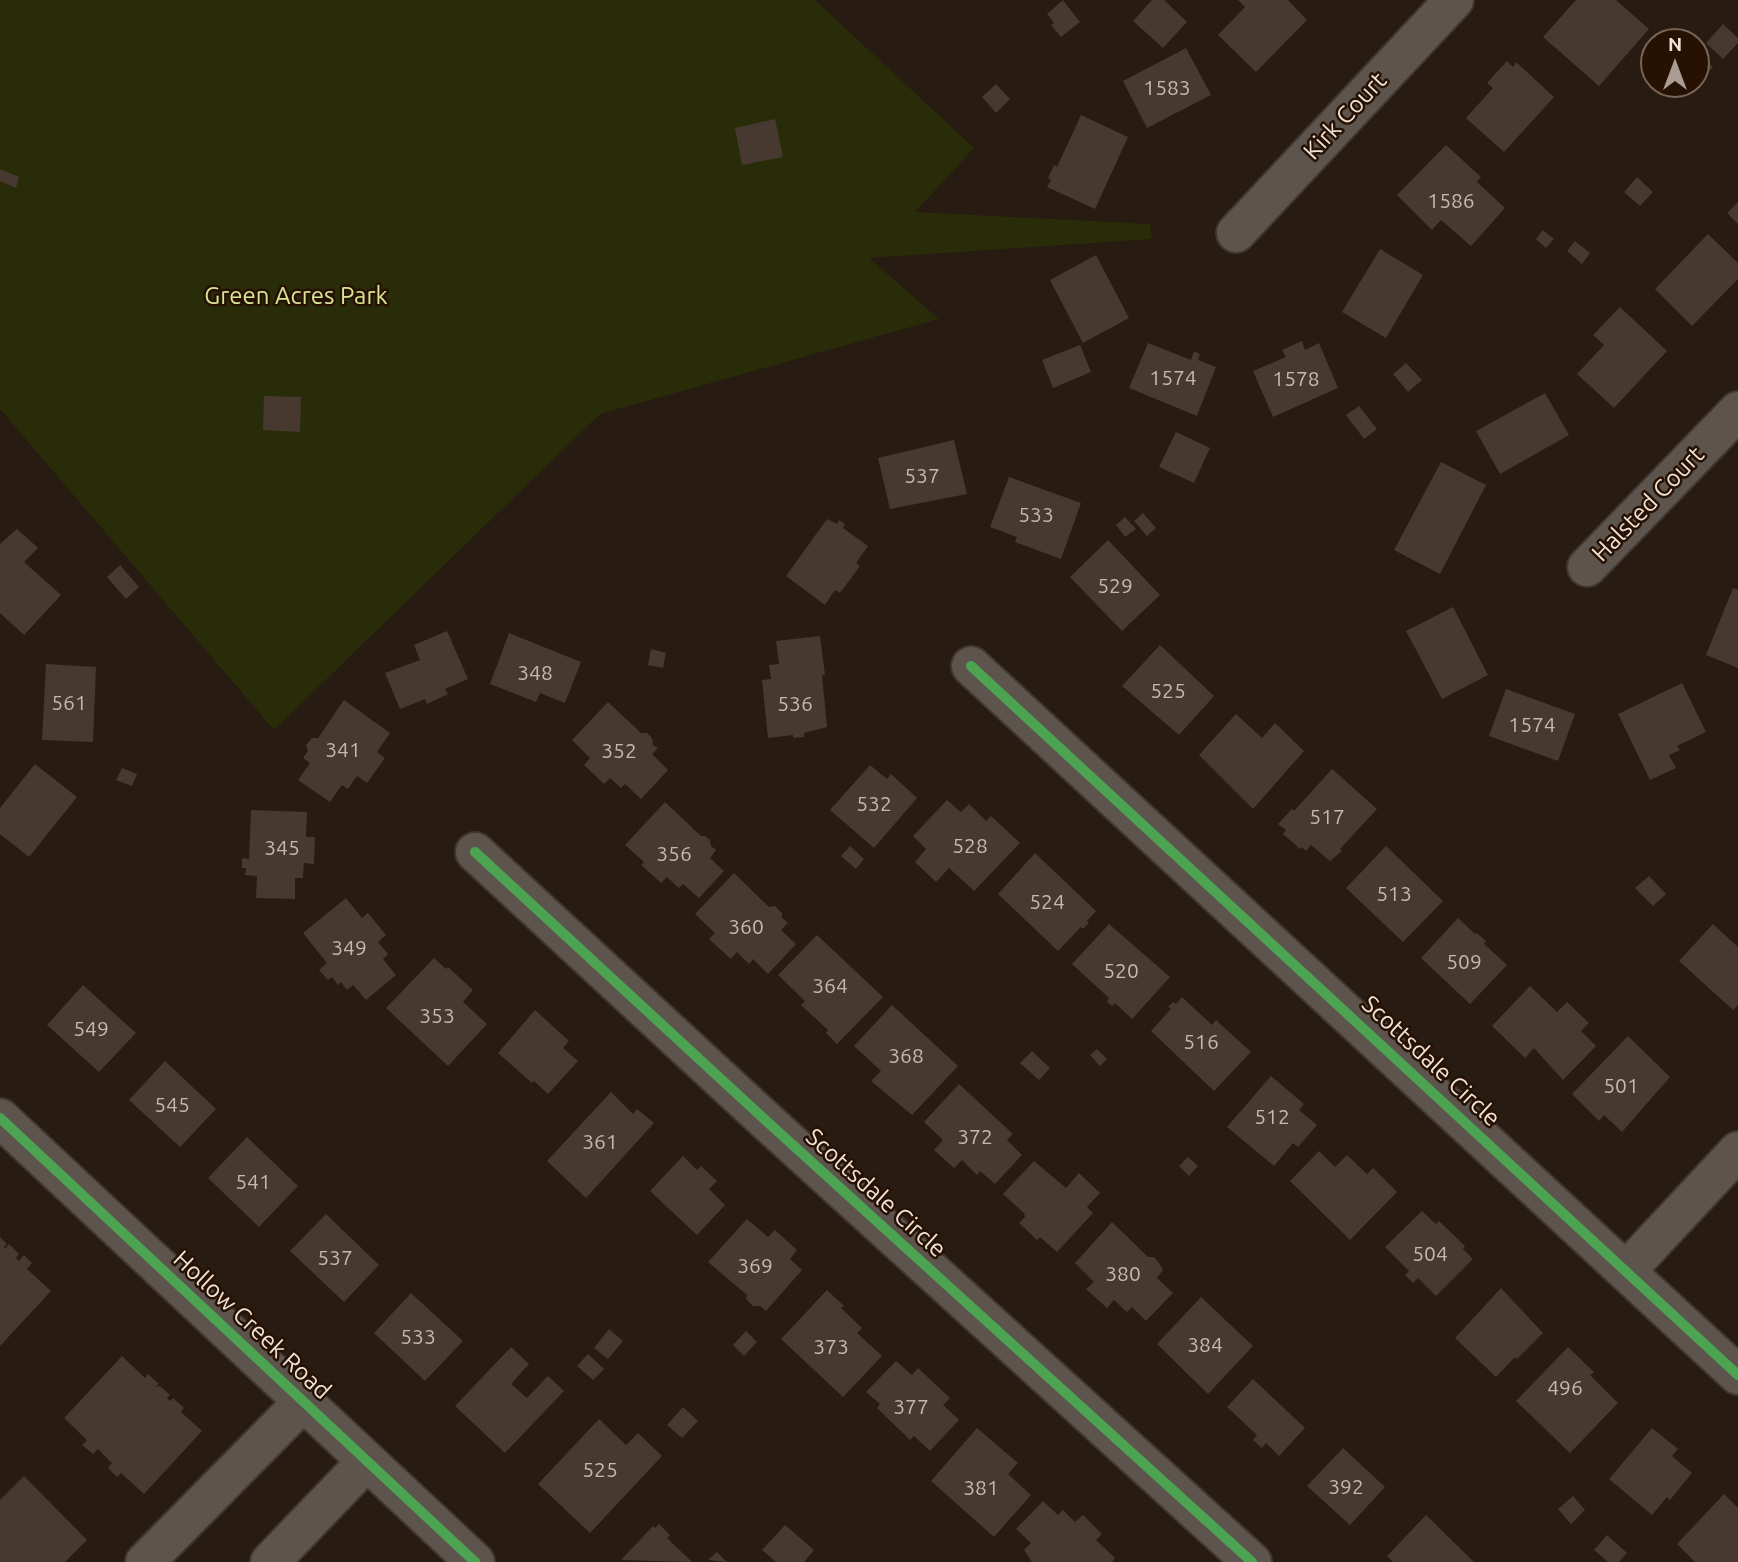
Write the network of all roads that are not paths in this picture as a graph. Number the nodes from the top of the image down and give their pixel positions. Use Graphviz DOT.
graph roads {
  1 [pos="1454,0"];
  2 [pos="1236,233"];
  3 [pos="1738,411"];
  4 [pos="1587,567"];
  5 [pos="971,666"];
  6 [pos="475,852"];
  7 [pos="0,1118"];
  8 [pos="1738,1152"];
  9 [pos="1627,1270"];
  10 [pos="1738,1375"];
  11 [pos="303,1402"];
  12 [pos="367,1461"];
  13 [pos="145,1562"];
  14 [pos="270,1562"];
  15 [pos="475,1562"];
  16 [pos="1252,1562"];
  1 -- 2 [label="street, Kirk Court"];
  3 -- 4 [label="street, Halsted Court"];
  5 -- 9 [label="street, Scottsdale Circle"];
  6 -- 16 [label="street, Scottsdale Circle"];
  7 -- 11 [label="street, Hollow Creek Road"];
  8 -- 9 [label="street"];
  9 -- 10 [label="street, Scottsdale Circle"];
  11 -- 12 [label="street, Hollow Creek Road"];
  11 -- 13 [label="street"];
  12 -- 14 [label="street"];
  12 -- 15 [label="street, Hollow Creek Road"];
}
